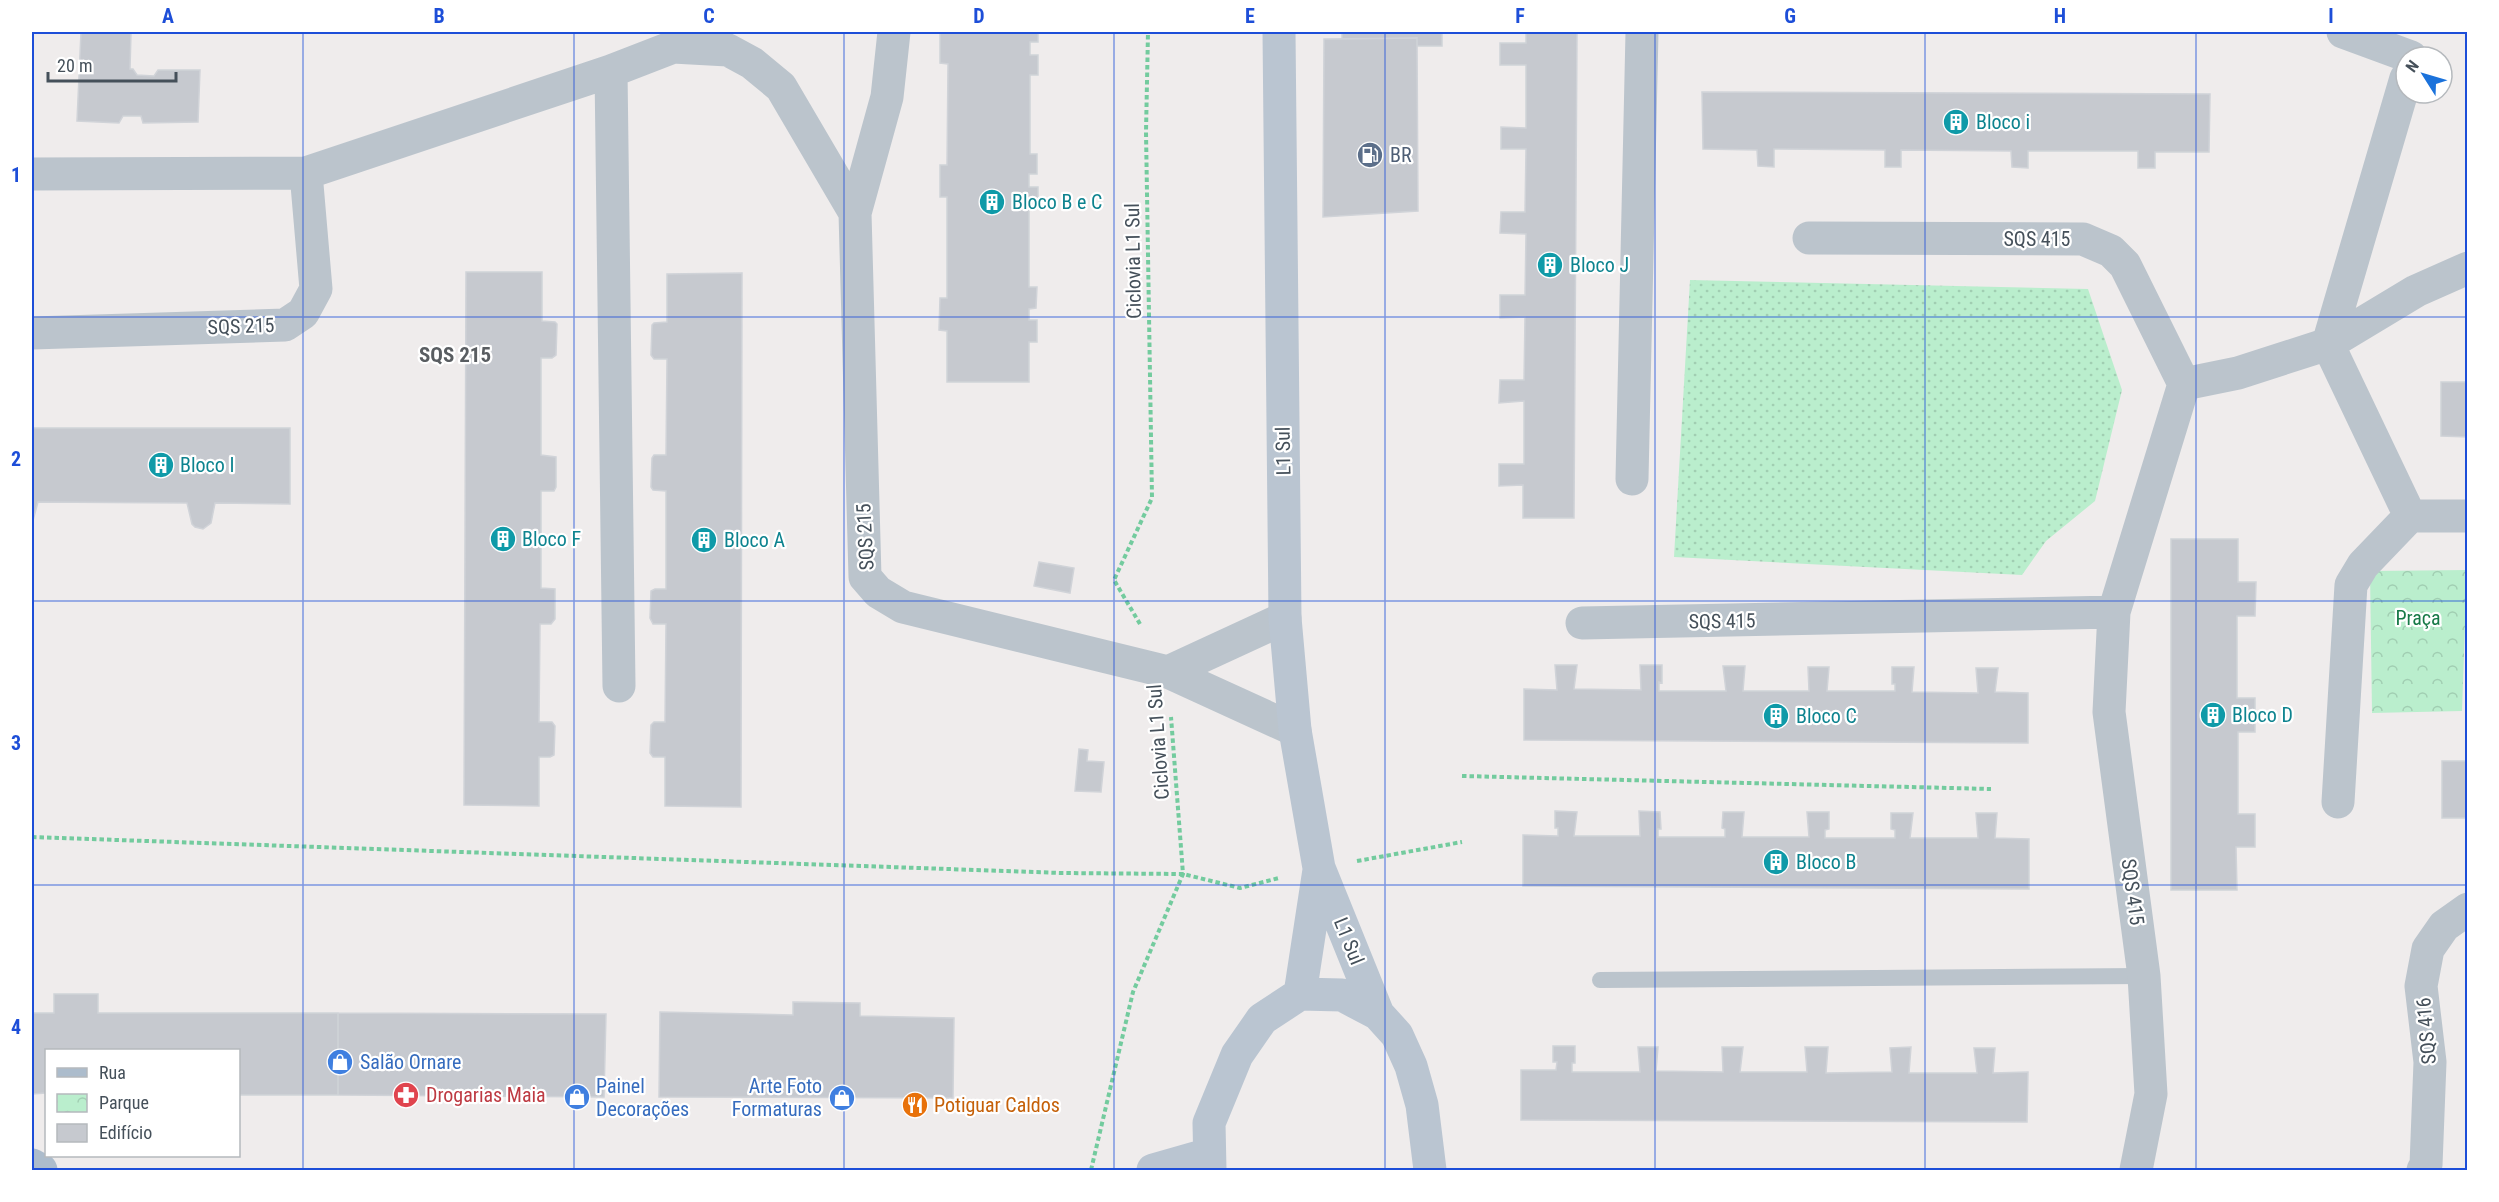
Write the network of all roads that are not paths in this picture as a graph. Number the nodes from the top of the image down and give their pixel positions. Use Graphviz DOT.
graph roads {
  1 [pos="894,32"];
  2 [pos="1279,32"];
  3 [pos="1642,32"];
  4 [pos="2343,32"];
  5 [pos="670,39"];
  6 [pos="2394,50"];
  7 [pos="611,71"];
  8 [pos="2398,105"];
  9 [pos="306,173"];
  10 [pos="32,174"];
  11 [pos="855,213"];
  12 [pos="1809,238"];
  13 [pos="2468,268"];
  14 [pos="32,333"];
  15 [pos="2328,344"];
  16 [pos="2184,384"];
  17 [pos="1632,479"];
  18 [pos="2410,516"];
  19 [pos="2468,516"];
  20 [pos="2114,612"];
  21 [pos="1285,618"];
  22 [pos="1582,623"];
  23 [pos="1168,672"];
  24 [pos="619,686"];
  25 [pos="1295,730"];
  26 [pos="2338,802"];
  27 [pos="1319,868"];
  28 [pos="2468,909"];
  29 [pos="2145,976"];
  30 [pos="1600,980"];
  31 [pos="1300,994"];
  32 [pos="1378,1014"];
  33 [pos="1209,1162"];
  34 [pos="32,1165"];
  35 [pos="41,1170"];
  36 [pos="1154,1170"];
  37 [pos="1430,1170"];
  38 [pos="2136,1170"];
  39 [pos="2423,1170"];
  1 -- 11 [label="street, SQS 215"];
  2 -- 21 [label="street, L1 Sul"];
  3 -- 17 [label="street"];
  4 -- 6 [label="street"];
  5 -- 7 [label="street, SQS 215"];
  5 -- 11 [label="street, SQS 215"];
  7 -- 9 [label="street, SQS 215"];
  7 -- 24 [label="street"];
  8 -- 15 [label="street"];
  9 -- 10 [label="street, SQS 215"];
  9 -- 14 [label="street, SQS 215"];
  11 -- 23 [label="street, SQS 215"];
  12 -- 16 [label="street, SQS 415"];
  13 -- 15 [label="street"];
  15 -- 16 [label="street"];
  15 -- 18 [label="street"];
  16 -- 20 [label="street, SQS 415"];
  18 -- 19 [label="street"];
  18 -- 26 [label="street"];
  20 -- 22 [label="street, SQS 415"];
  20 -- 29 [label="street, SQS 415"];
  21 -- 23 [label="street"];
  21 -- 25 [label="street, L1 Sul"];
  23 -- 25 [label="street, SQS 215"];
  25 -- 27 [label="street, L1 Sul"];
  27 -- 31 [label="street, L1 Sul"];
  27 -- 32 [label="street, L1 Sul"];
  28 -- 39 [label="street, SQS 416"];
  29 -- 30 [label="lane"];
  29 -- 38 [label="street, SQS 415"];
  31 -- 32 [label="street"];
  31 -- 33 [label="street"];
  32 -- 37 [label="street"];
  33 -- 36 [label="street"];
  34 -- 35 [label="main road"];
}
